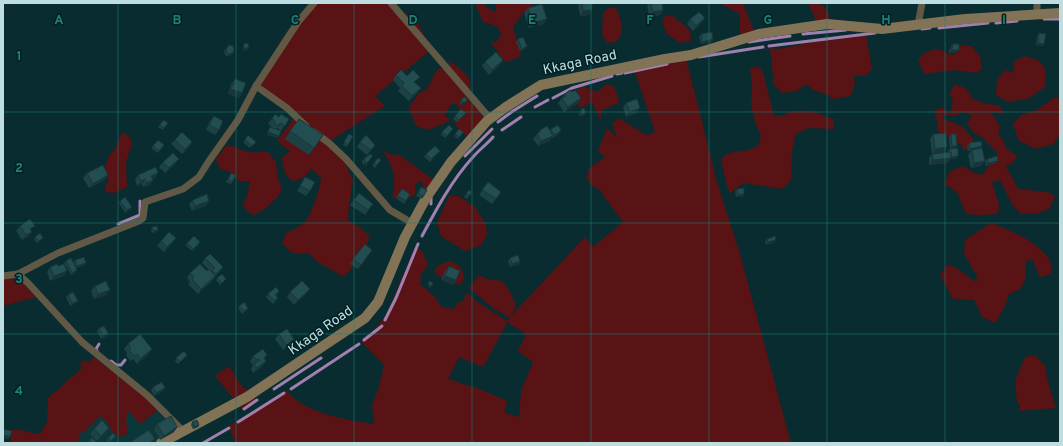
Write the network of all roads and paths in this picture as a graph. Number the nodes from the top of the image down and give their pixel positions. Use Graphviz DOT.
graph roads {
  1 [pos="314,3"];
  2 [pos="391,3"];
  3 [pos="922,3"];
  4 [pos="1037,3"];
  5 [pos="1060,13"];
  6 [pos="1037,14"];
  7 [pos="918,25"];
  8 [pos="256,86"];
  9 [pos="492,117"];
  10 [pos="412,223"];
  11 [pos="18,274"];
  12 [pos="3,276"];
  13 [pos="183,431"];
  14 [pos="161,443"];
  1 -- 8 [label="street"];
  2 -- 9 [label="street"];
  3 -- 7 [label="street"];
  4 -- 6 [label="street"];
  5 -- 6 [label="street, Kkaga Road"];
  6 -- 7 [label="street, Kkaga Road"];
  7 -- 9 [label="street, Kkaga Road"];
  8 -- 10 [label="street"];
  8 -- 11 [label="street"];
  9 -- 10 [label="street, Kkaga Road"];
  10 -- 13 [label="street, Kkaga Road"];
  11 -- 12 [label="street"];
  11 -- 13 [label="street"];
  13 -- 14 [label="street, Kkaga Road"];
}
